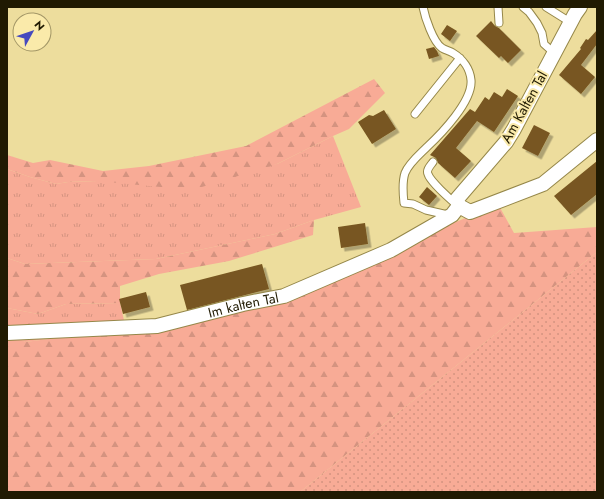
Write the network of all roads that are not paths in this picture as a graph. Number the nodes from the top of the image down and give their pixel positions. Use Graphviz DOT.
graph roads {
  1 [pos="423,7"];
  2 [pos="498,7"];
  3 [pos="523,7"];
  4 [pos="546,7"];
  5 [pos="580,7"];
  6 [pos="570,22"];
  7 [pos="499,23"];
  8 [pos="554,53"];
  9 [pos="460,58"];
  10 [pos="415,114"];
  11 [pos="597,140"];
  12 [pos="432,162"];
  13 [pos="456,209"];
  14 [pos="7,333"];
  1 -- 9 [label="lane"];
  2 -- 7 [label="lane"];
  3 -- 8 [label="lane"];
  4 -- 6 [label="lane"];
  5 -- 6 [label="street, Am Kalten Tal"];
  6 -- 8 [label="street, Am Kalten Tal"];
  8 -- 13 [label="street, Am Kalten Tal"];
  9 -- 10 [label="lane"];
  9 -- 13 [label="lane"];
  11 -- 13 [label="street"];
  12 -- 13 [label="lane"];
  13 -- 14 [label="street, Im kalten Tal"];
}
